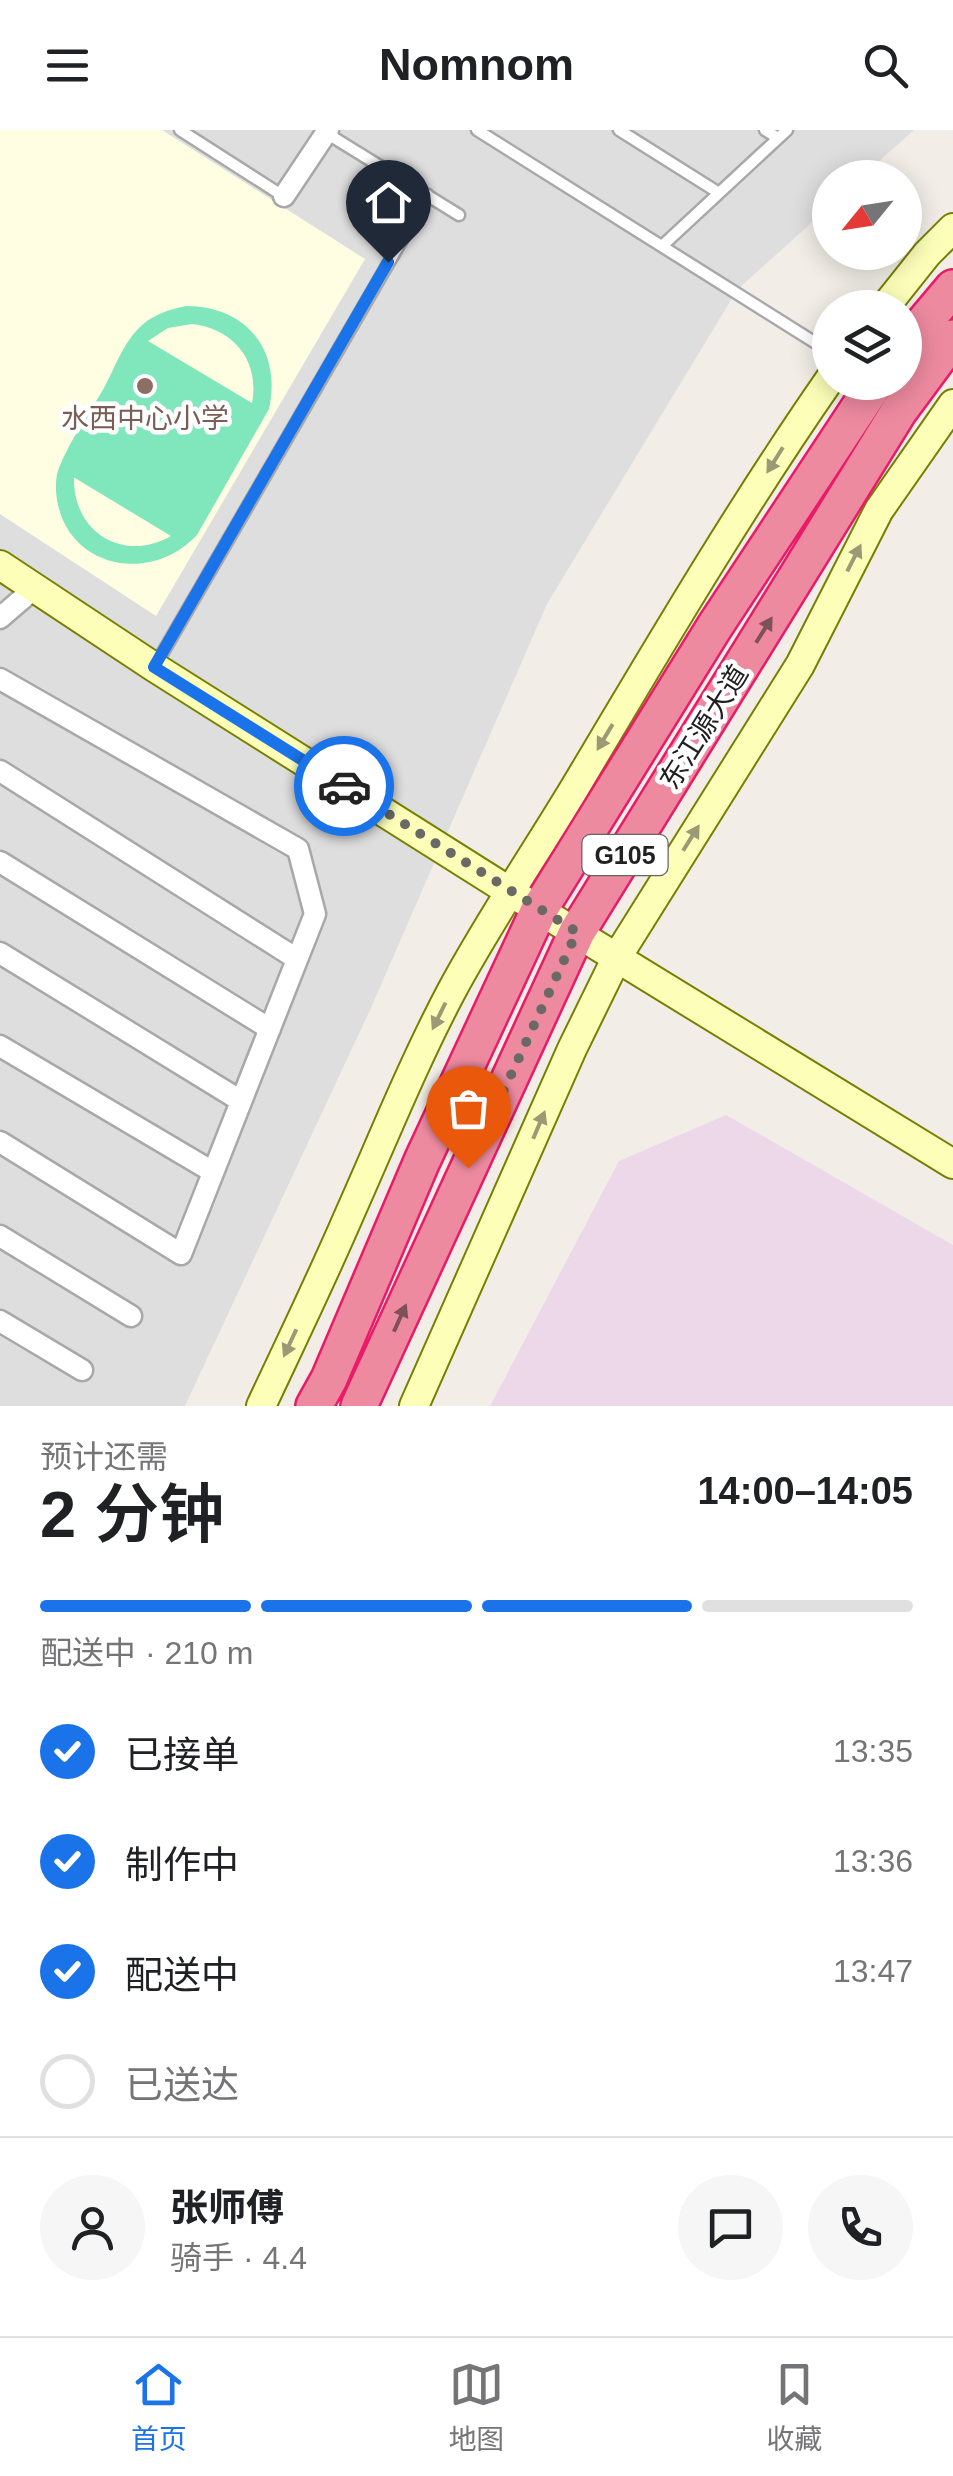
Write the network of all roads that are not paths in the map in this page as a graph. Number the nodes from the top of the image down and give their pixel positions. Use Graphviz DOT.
graph roads {
  1 [pos="180,130"];
  2 [pos="478,130"];
  3 [pos="618,130"];
  4 [pos="765,130"];
  5 [pos="326,131"];
  6 [pos="782,134"];
  7 [pos="719,193"];
  8 [pos="428,195"];
  9 [pos="284,196"];
  10 [pos="459,214"];
  11 [pos="953,228"];
  12 [pos="662,246"];
  13 [pos="953,288"];
  14 [pos="898,290"];
  15 [pos="922,325"];
  16 [pos="953,338"];
  17 [pos="812,341"];
  18 [pos="815,400"];
  19 [pos="864,400"];
  20 [pos="953,404"];
  21 [pos="0,564"];
  22 [pos="36,587"];
  23 [pos="0,618"];
  24 [pos="154,667"];
  25 [pos="0,679"];
  26 [pos="0,771"];
  27 [pos="0,862"];
  28 [pos="524,900"];
  29 [pos="577,932"];
  30 [pos="0,953"];
  31 [pos="617,956"];
  32 [pos="297,959"];
  33 [pos="270,1029"];
  34 [pos="0,1046"];
  35 [pos="242,1100"];
  36 [pos="0,1142"];
  37 [pos="953,1164"];
  38 [pos="213,1172"];
  39 [pos="0,1236"];
  40 [pos="130,1316"];
  41 [pos="0,1321"];
  42 [pos="82,1370"];
  43 [pos="261,1406"];
  44 [pos="314,1406"];
  45 [pos="358,1406"];
  46 [pos="414,1406"];
  1 -- 9 [label="lane"];
  2 -- 12 [label="lane"];
  3 -- 7 [label="lane"];
  4 -- 6 [label="lane"];
  5 -- 8 [label="lane"];
  5 -- 9 [label="street"];
  6 -- 7 [label="lane"];
  7 -- 12 [label="lane"];
  8 -- 10 [label="lane"];
  8 -- 24 [label="lane"];
  11 -- 14 [label="street"];
  12 -- 17 [label="lane"];
  13 -- 15 [label="highway"];
  29 -- 16 [label="highway, 东江源大道 / G105, one-way"];
  18 -- 28 [label="street, one-way"];
  19 -- 28 [label="highway, 东江源大道 / G105"];
  31 -- 20 [label="street, one-way"];
  21 -- 22 [label="street"];
  22 -- 23 [label="street"];
  22 -- 24 [label="street"];
  24 -- 28 [label="street"];
  25 -- 32 [label="street"];
  26 -- 32 [label="street"];
  27 -- 33 [label="street"];
  28 -- 29 [label="street"];
  28 -- 43 [label="street, one-way"];
  28 -- 44 [label="highway, 东江源大道 / G105"];
  29 -- 31 [label="street"];
  45 -- 29 [label="highway, 东江源大道 / G105, one-way"];
  30 -- 35 [label="street"];
  31 -- 37 [label="street"];
  46 -- 31 [label="street, one-way"];
  32 -- 33 [label="street"];
  33 -- 35 [label="street"];
  34 -- 38 [label="street"];
  35 -- 38 [label="street"];
  36 -- 38 [label="street"];
  39 -- 40 [label="street"];
  41 -- 42 [label="street"];
}
